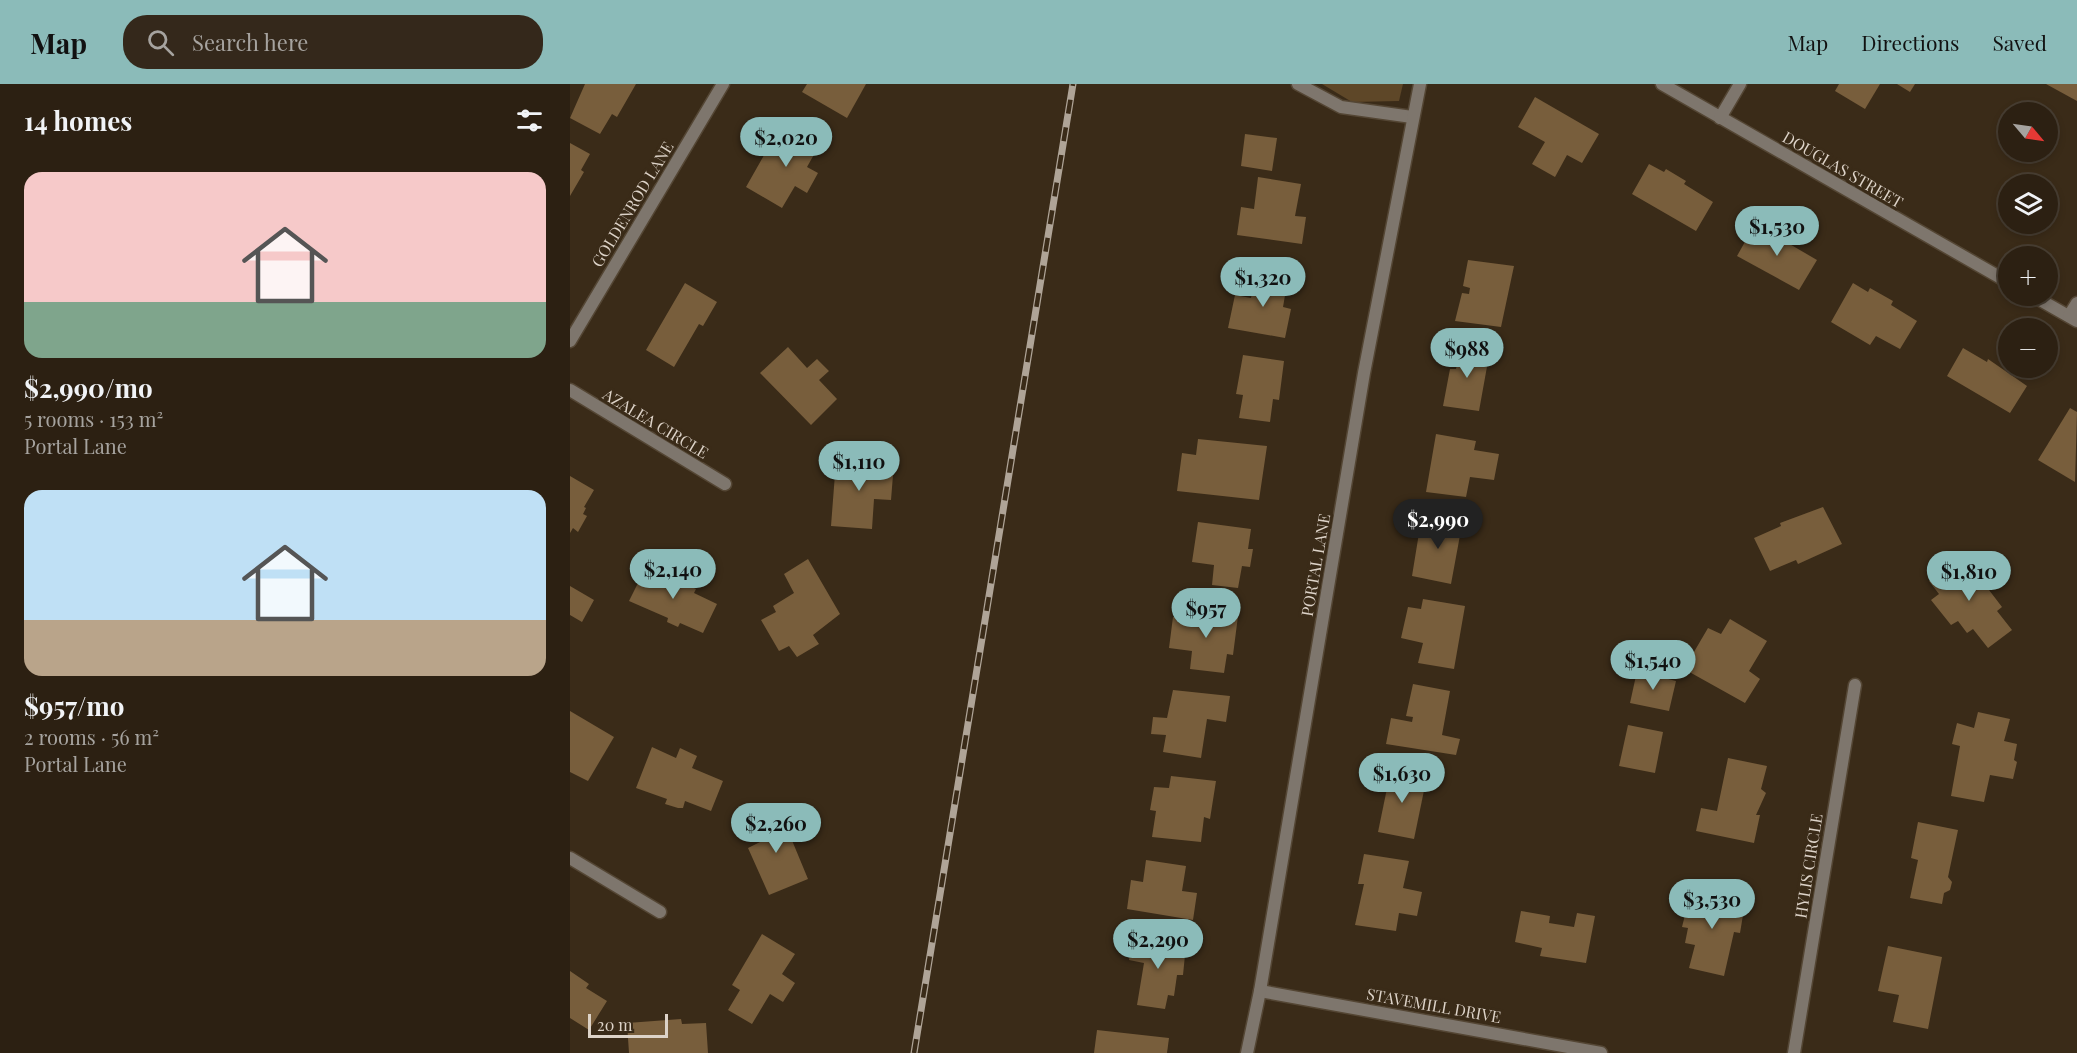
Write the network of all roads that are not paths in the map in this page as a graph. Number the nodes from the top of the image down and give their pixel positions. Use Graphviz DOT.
graph roads {
  1 [pos="723,84"];
  2 [pos="1298,84"];
  3 [pos="1420,84"];
  4 [pos="1662,84"];
  5 [pos="1740,84"];
  6 [pos="1412,117"];
  7 [pos="1719,118"];
  8 [pos="1998,276"];
  9 [pos="2077,303"];
  10 [pos="2050,306"];
  11 [pos="2073,319"];
  12 [pos="570,341"];
  13 [pos="570,390"];
  14 [pos="725,484"];
  15 [pos="1855,685"];
  16 [pos="570,858"];
  17 [pos="660,912"];
  18 [pos="1260,991"];
  19 [pos="1247,1053"];
  20 [pos="1601,1053"];
  21 [pos="1794,1053"];
  1 -- 12 [label="street, GOLDENROD LANE"];
  2 -- 6 [label="street"];
  3 -- 6 [label="street, PORTAL LANE"];
  4 -- 7 [label="street, DOUGLAS STREET"];
  5 -- 7 [label="street"];
  6 -- 18 [label="street, PORTAL LANE"];
  7 -- 8 [label="street, DOUGLAS STREET"];
  9 -- 11 [label="street"];
  10 -- 11 [label="street"];
  13 -- 14 [label="street, AZALEA CIRCLE"];
  15 -- 21 [label="street, HYLIS CIRCLE"];
  16 -- 17 [label="street"];
  18 -- 19 [label="street, PORTAL LANE"];
  18 -- 20 [label="street, STAVEMILL DRIVE"];
}
